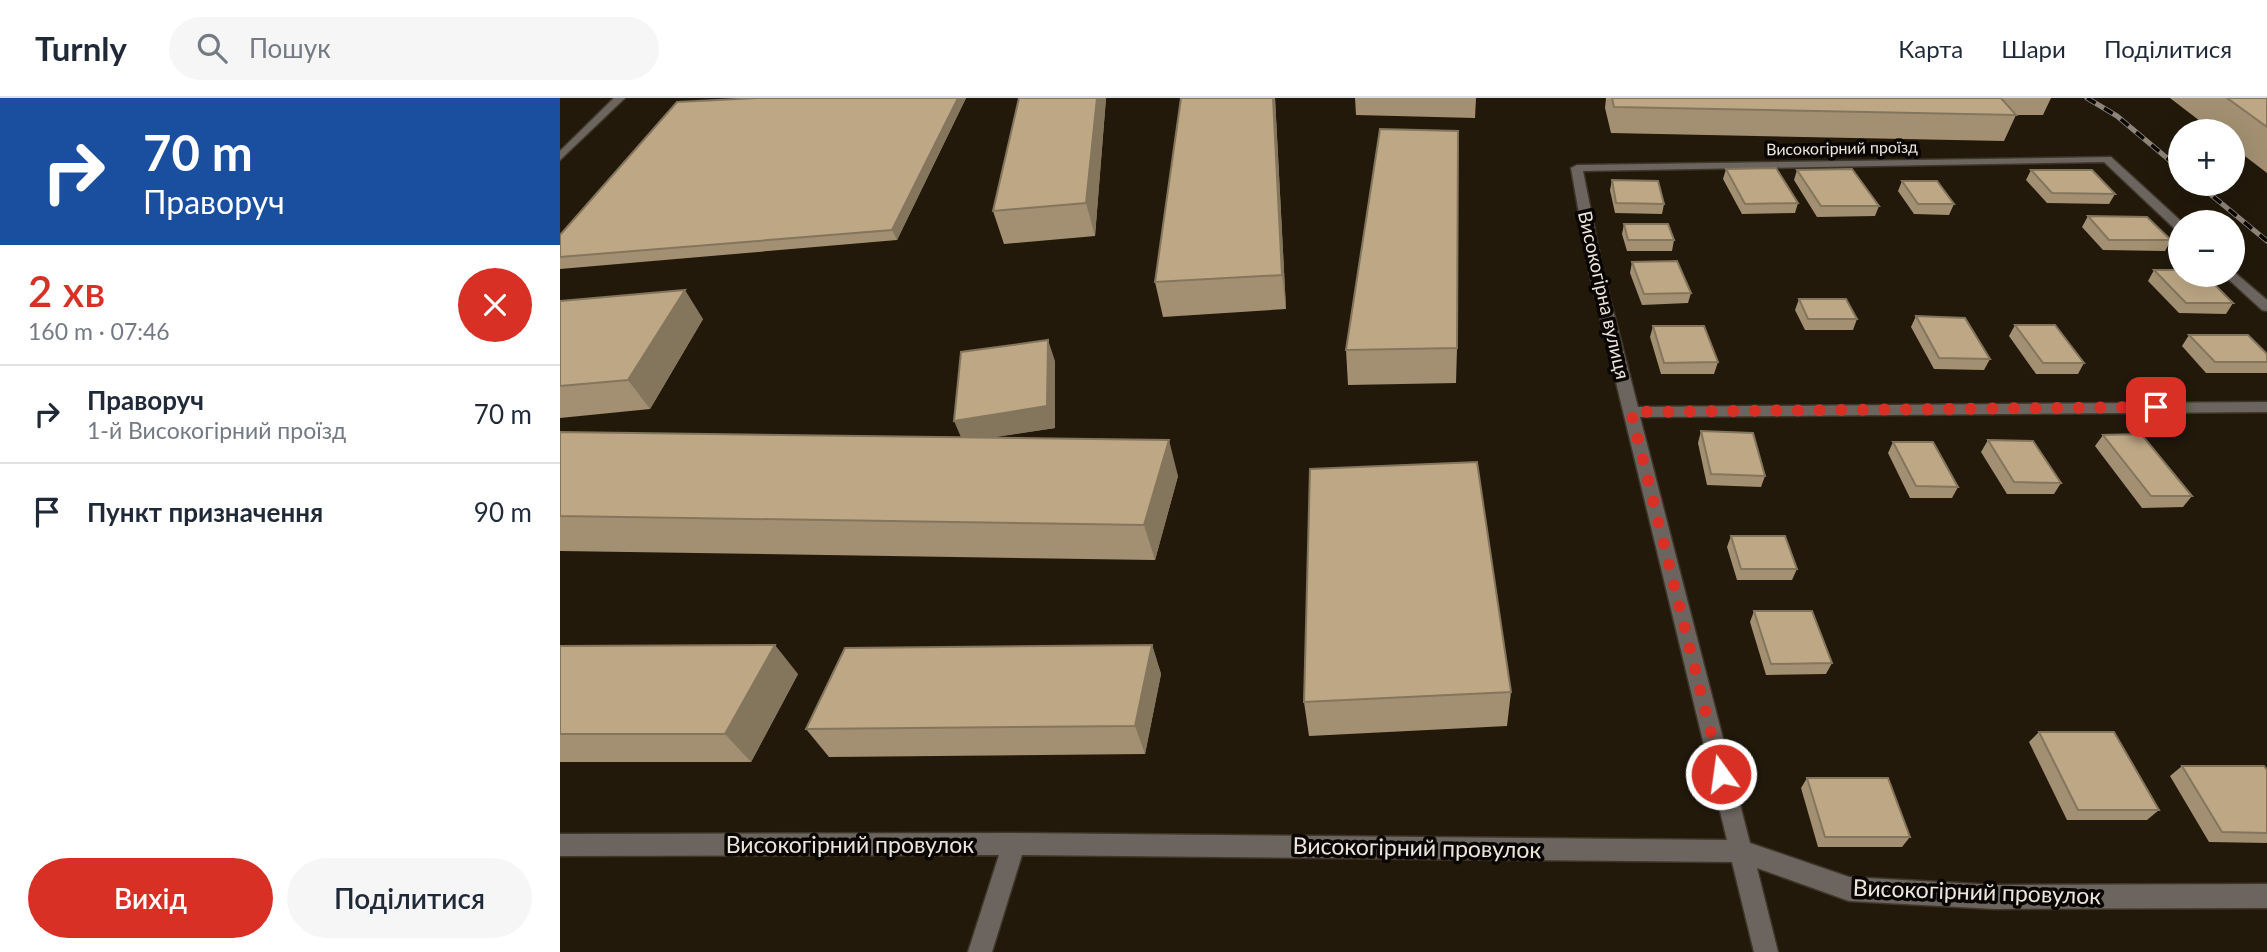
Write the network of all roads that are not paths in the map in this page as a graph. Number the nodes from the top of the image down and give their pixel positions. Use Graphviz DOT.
graph roads {
  1 [pos="620,98"];
  2 [pos="560,158"];
  3 [pos="1577,168"];
  4 [pos="2168,216"];
  5 [pos="2245,287"];
  6 [pos="2267,307"];
  7 [pos="2267,407"];
  8 [pos="1631,412"];
  9 [pos="1014,844"];
  10 [pos="560,845"];
  11 [pos="1741,851"];
  12 [pos="2267,896"];
  13 [pos="980,952"];
  14 [pos="1766,952"];
  1 -- 2 [label="street"];
  3 -- 4 [label="street, Високогірний проїзд"];
  3 -- 8 [label="street, Високогірна вулиця"];
  5 -- 6 [label="street"];
  7 -- 8 [label="street"];
  8 -- 11 [label="street, Високогірна вулиця"];
  9 -- 10 [label="street, Високогірний провулок"];
  9 -- 11 [label="street, Високогірний провулок"];
  9 -- 13 [label="street"];
  11 -- 12 [label="street, Високогірний провулок"];
  11 -- 14 [label="street, Високогірна вулиця"];
}
